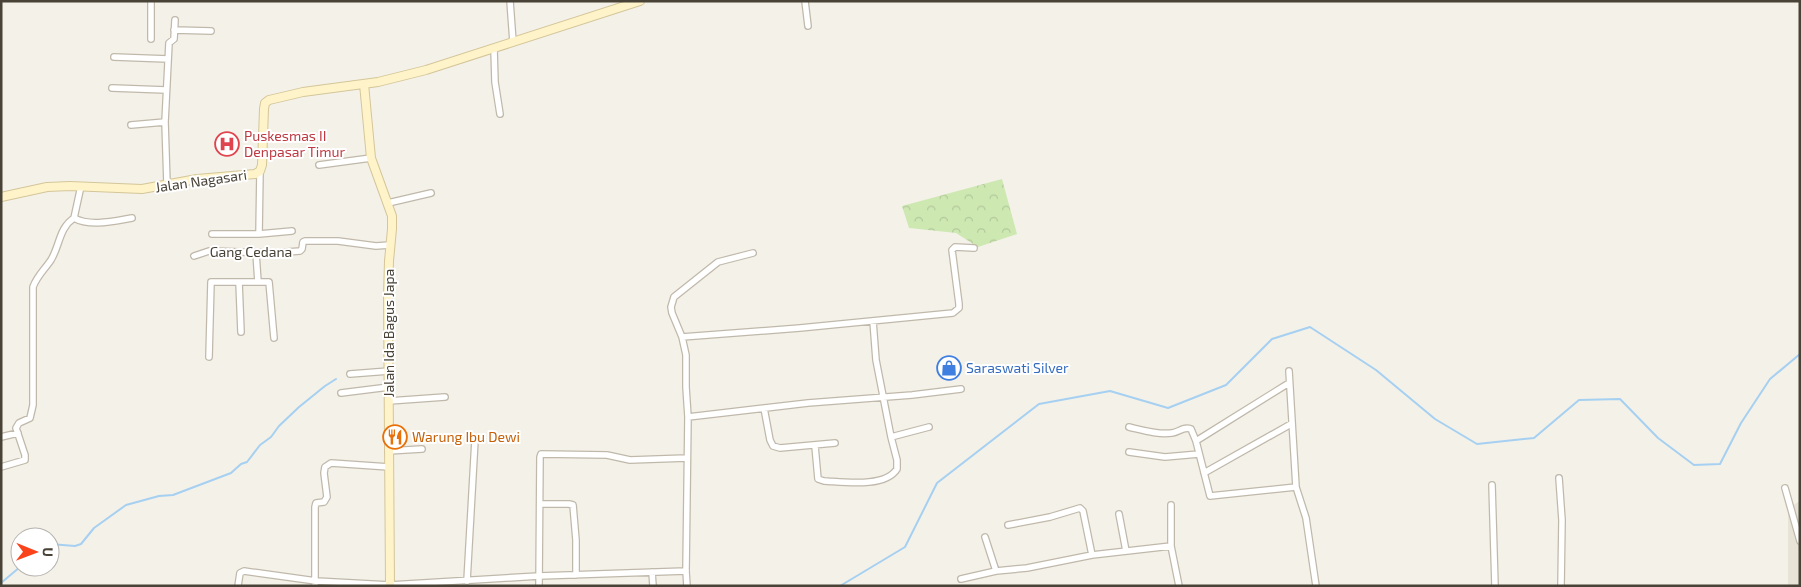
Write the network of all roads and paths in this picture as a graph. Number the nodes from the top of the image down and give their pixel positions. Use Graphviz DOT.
graph roads {
  1 [pos="151,1"];
  2 [pos="510,1"];
  3 [pos="640,1"];
  4 [pos="806,1"];
  5 [pos="175,20"];
  6 [pos="808,26"];
  7 [pos="174,30"];
  8 [pos="211,31"];
  9 [pos="151,39"];
  10 [pos="513,42"];
  11 [pos="494,49"];
  12 [pos="114,57"];
  13 [pos="168,59"];
  14 [pos="364,84"];
  15 [pos="112,88"];
  16 [pos="166,90"];
  17 [pos="500,114"];
  18 [pos="165,122"];
  19 [pos="131,125"];
  20 [pos="371,158"];
  21 [pos="319,165"];
  22 [pos="260,171"];
  23 [pos="167,184"];
  24 [pos="81,186"];
  25 [pos="431,193"];
  26 [pos="1,197"];
  27 [pos="388,203"];
  28 [pos="74,218"];
  29 [pos="132,218"];
  30 [pos="292,232"];
  31 [pos="212,234"];
  32 [pos="259,234"];
  33 [pos="390,245"];
  34 [pos="974,248"];
  35 [pos="256,253"];
  36 [pos="753,253"];
  37 [pos="194,256"];
  38 [pos="239,282"];
  39 [pos="258,282"];
  40 [pos="873,321"];
  41 [pos="241,332"];
  42 [pos="682,337"];
  43 [pos="274,338"];
  44 [pos="209,357"];
  45 [pos="389,370"];
  46 [pos="1289,371"];
  47 [pos="350,374"];
  48 [pos="1289,383"];
  49 [pos="389,387"];
  50 [pos="962,389"];
  51 [pos="341,393"];
  52 [pos="882,396"];
  53 [pos="445,397"];
  54 [pos="389,401"];
  55 [pos="764,408"];
  56 [pos="688,417"];
  57 [pos="1291,424"];
  58 [pos="929,427"];
  59 [pos="1129,427"];
  60 [pos="18,433"];
  61 [pos="1,437"];
  62 [pos="891,437"];
  63 [pos="474,440"];
  64 [pos="1196,441"];
  65 [pos="835,443"];
  66 [pos="815,446"];
  67 [pos="422,449"];
  68 [pos="388,451"];
  69 [pos="1128,452"];
  70 [pos="1198,454"];
  71 [pos="687,458"];
  72 [pos="1,467"];
  73 [pos="389,467"];
  74 [pos="1204,474"];
  75 [pos="1558,478"];
  76 [pos="1492,485"];
  77 [pos="1296,487"];
  78 [pos="1785,488"];
  79 [pos="540,504"];
  80 [pos="1171,505"];
  81 [pos="1119,514"];
  82 [pos="1797,521"];
  83 [pos="1008,525"];
  84 [pos="985,536"];
  85 [pos="1800,541"];
  86 [pos="1171,546"];
  87 [pos="1126,551"];
  88 [pos="1092,555"];
  89 [pos="686,571"];
  90 [pos="996,571"];
  91 [pos="652,572"];
  92 [pos="576,575"];
  93 [pos="539,576"];
  94 [pos="960,579"];
  95 [pos="467,581"];
  96 [pos="316,584"];
  97 [pos="390,585"];
  98 [pos="238,586"];
  99 [pos="539,586"];
  100 [pos="653,586"];
  101 [pos="687,586"];
  102 [pos="1179,586"];
  103 [pos="1316,586"];
  104 [pos="1495,586"];
  105 [pos="1561,586"];
  1 -- 9 [label="street"];
  2 -- 10 [label="street"];
  3 -- 10 [label="street"];
  4 -- 6 [label="street"];
  5 -- 7 [label="street"];
  7 -- 8 [label="street"];
  7 -- 13 [label="street"];
  10 -- 11 [label="street"];
  11 -- 14 [label="street"];
  11 -- 17 [label="street"];
  12 -- 13 [label="street"];
  13 -- 16 [label="street"];
  14 -- 20 [label="street, Jalan Ida Bagus Japa"];
  14 -- 22 [label="street, Jalan Nagasari"];
  15 -- 16 [label="street"];
  16 -- 18 [label="street"];
  18 -- 19 [label="street"];
  18 -- 23 [label="street"];
  20 -- 21 [label="street"];
  20 -- 27 [label="street, Jalan Ida Bagus Japa"];
  22 -- 23 [label="street, Jalan Nagasari"];
  22 -- 32 [label="street"];
  23 -- 24 [label="street, Jalan Nagasari"];
  24 -- 26 [label="street, Jalan Nagasari"];
  24 -- 28 [label="street"];
  25 -- 27 [label="street"];
  27 -- 33 [label="street, Jalan Ida Bagus Japa"];
  28 -- 29 [label="street"];
  28 -- 60 [label="street"];
  30 -- 32 [label="street"];
  31 -- 32 [label="street"];
  33 -- 35 [label="street, Gang Cedana"];
  33 -- 45 [label="street, Jalan Ida Bagus Japa"];
  34 -- 40 [label="street"];
  35 -- 37 [label="street, Gang Cedana"];
  35 -- 39 [label="street"];
  36 -- 42 [label="street"];
  38 -- 39 [label="street"];
  38 -- 41 [label="street"];
  38 -- 44 [label="street"];
  39 -- 43 [label="street"];
  40 -- 42 [label="street"];
  40 -- 52 [label="street"];
  42 -- 56 [label="street"];
  45 -- 47 [label="street"];
  45 -- 49 [label="street, Jalan Ida Bagus Japa"];
  46 -- 48 [label="street"];
  48 -- 57 [label="street"];
  48 -- 64 [label="street"];
  49 -- 51 [label="street"];
  49 -- 54 [label="street, Jalan Ida Bagus Japa"];
  50 -- 52 [label="street"];
  52 -- 55 [label="street"];
  52 -- 62 [label="street"];
  53 -- 54 [label="street"];
  54 -- 68 [label="street, Jalan Ida Bagus Japa"];
  55 -- 56 [label="street"];
  55 -- 66 [label="street"];
  56 -- 71 [label="street"];
  57 -- 74 [label="street"];
  57 -- 77 [label="street"];
  58 -- 62 [label="street"];
  59 -- 64 [label="street"];
  60 -- 61 [label="street"];
  60 -- 72 [label="street"];
  62 -- 66 [label="street"];
  63 -- 95 [label="street"];
  64 -- 70 [label="street"];
  65 -- 66 [label="street"];
  67 -- 68 [label="street"];
  68 -- 73 [label="street, Jalan Ida Bagus Japa"];
  69 -- 70 [label="street"];
  70 -- 74 [label="street"];
  71 -- 79 [label="street"];
  71 -- 89 [label="street"];
  73 -- 96 [label="street"];
  73 -- 97 [label="street, Jalan Ida Bagus Japa"];
  74 -- 77 [label="street"];
  75 -- 105 [label="street"];
  76 -- 104 [label="street"];
  77 -- 103 [label="street"];
  78 -- 82 [label="street"];
  79 -- 92 [label="street"];
  79 -- 93 [label="street"];
  80 -- 86 [label="street"];
  81 -- 87 [label="street"];
  82 -- 85 [label="street"];
  83 -- 88 [label="street"];
  84 -- 90 [label="street"];
  86 -- 87 [label="street"];
  86 -- 102 [label="street"];
  87 -- 88 [label="street"];
  88 -- 90 [label="street"];
  89 -- 91 [label="street"];
  89 -- 101 [label="street"];
  90 -- 94 [label="street"];
  91 -- 92 [label="street"];
  91 -- 100 [label="street"];
  92 -- 93 [label="street"];
  93 -- 95 [label="street"];
  93 -- 99 [label="street"];
  95 -- 97 [label="street"];
  96 -- 97 [label="street"];
  96 -- 98 [label="street"];
}
